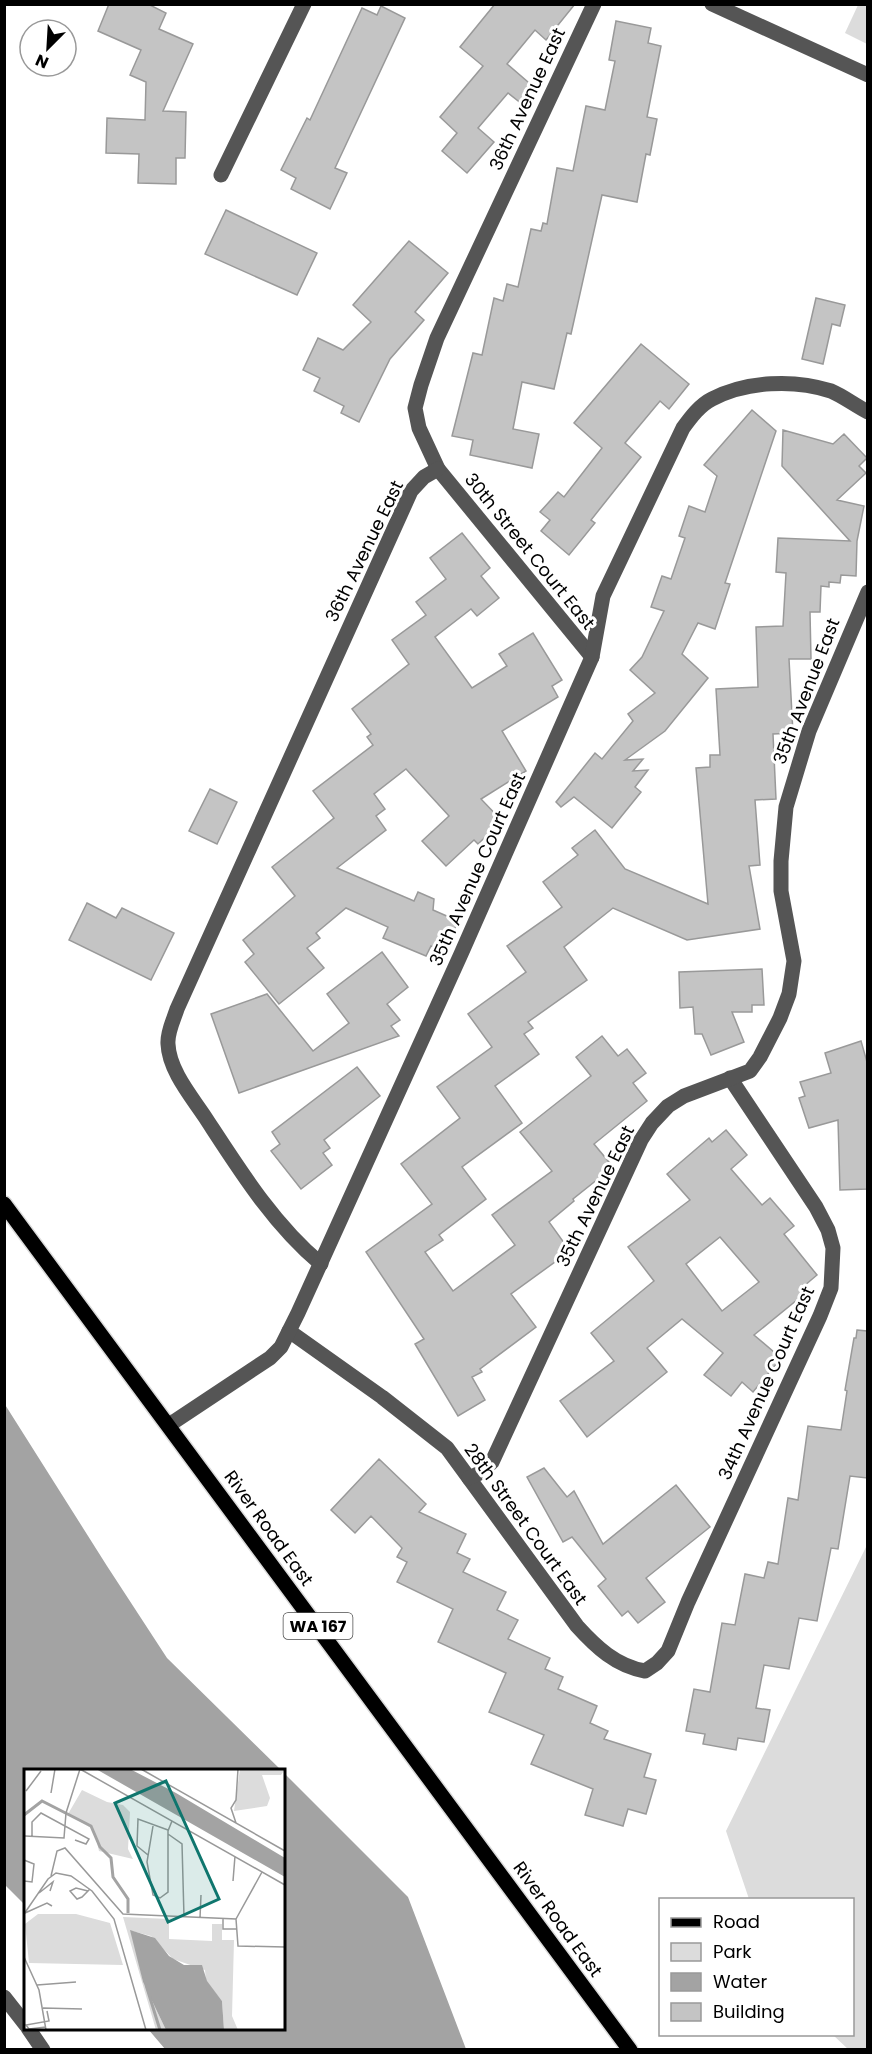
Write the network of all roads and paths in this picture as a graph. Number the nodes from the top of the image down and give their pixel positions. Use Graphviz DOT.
graph roads {
  1 [pos="304,4"];
  2 [pos="594,4"];
  3 [pos="712,4"];
  4 [pos="867,75"];
  5 [pos="220,175"];
  6 [pos="867,412"];
  7 [pos="438,469"];
  8 [pos="867,592"];
  9 [pos="591,657"];
  10 [pos="730,1078"];
  11 [pos="4,1204"];
  12 [pos="321,1264"];
  13 [pos="289,1331"];
  14 [pos="169,1425"];
  15 [pos="469,1478"];
  16 [pos="645,1671"];
  17 [pos="4,1997"];
  18 [pos="24,2023"];
  19 [pos="29,2030"];
  20 [pos="43,2049"];
  21 [pos="630,2049"];
  1 -- 5 [label="street"];
  2 -- 7 [label="street, 36th Avenue East"];
  3 -- 4 [label="street"];
  6 -- 9 [label="street, 35th Avenue Court East"];
  7 -- 9 [label="street, 30th Street Court East"];
  7 -- 12 [label="street, 36th Avenue East"];
  8 -- 10 [label="street, 35th Avenue East"];
  9 -- 12 [label="street, 35th Avenue Court East"];
  10 -- 15 [label="street, 35th Avenue East"];
  10 -- 16 [label="street, 34th Avenue Court East"];
  11 -- 14 [label="main road, River Road East / WA 167"];
  12 -- 13 [label="street, 35th Avenue Court East"];
  13 -- 14 [label="street, 35th Avenue Court East"];
  13 -- 15 [label="street, 28th Street Court East"];
  14 -- 21 [label="main road, River Road East / WA 167"];
  15 -- 16 [label="street, 28th Street Court East"];
  17 -- 18 [label="street"];
  19 -- 20 [label="street"];
}
